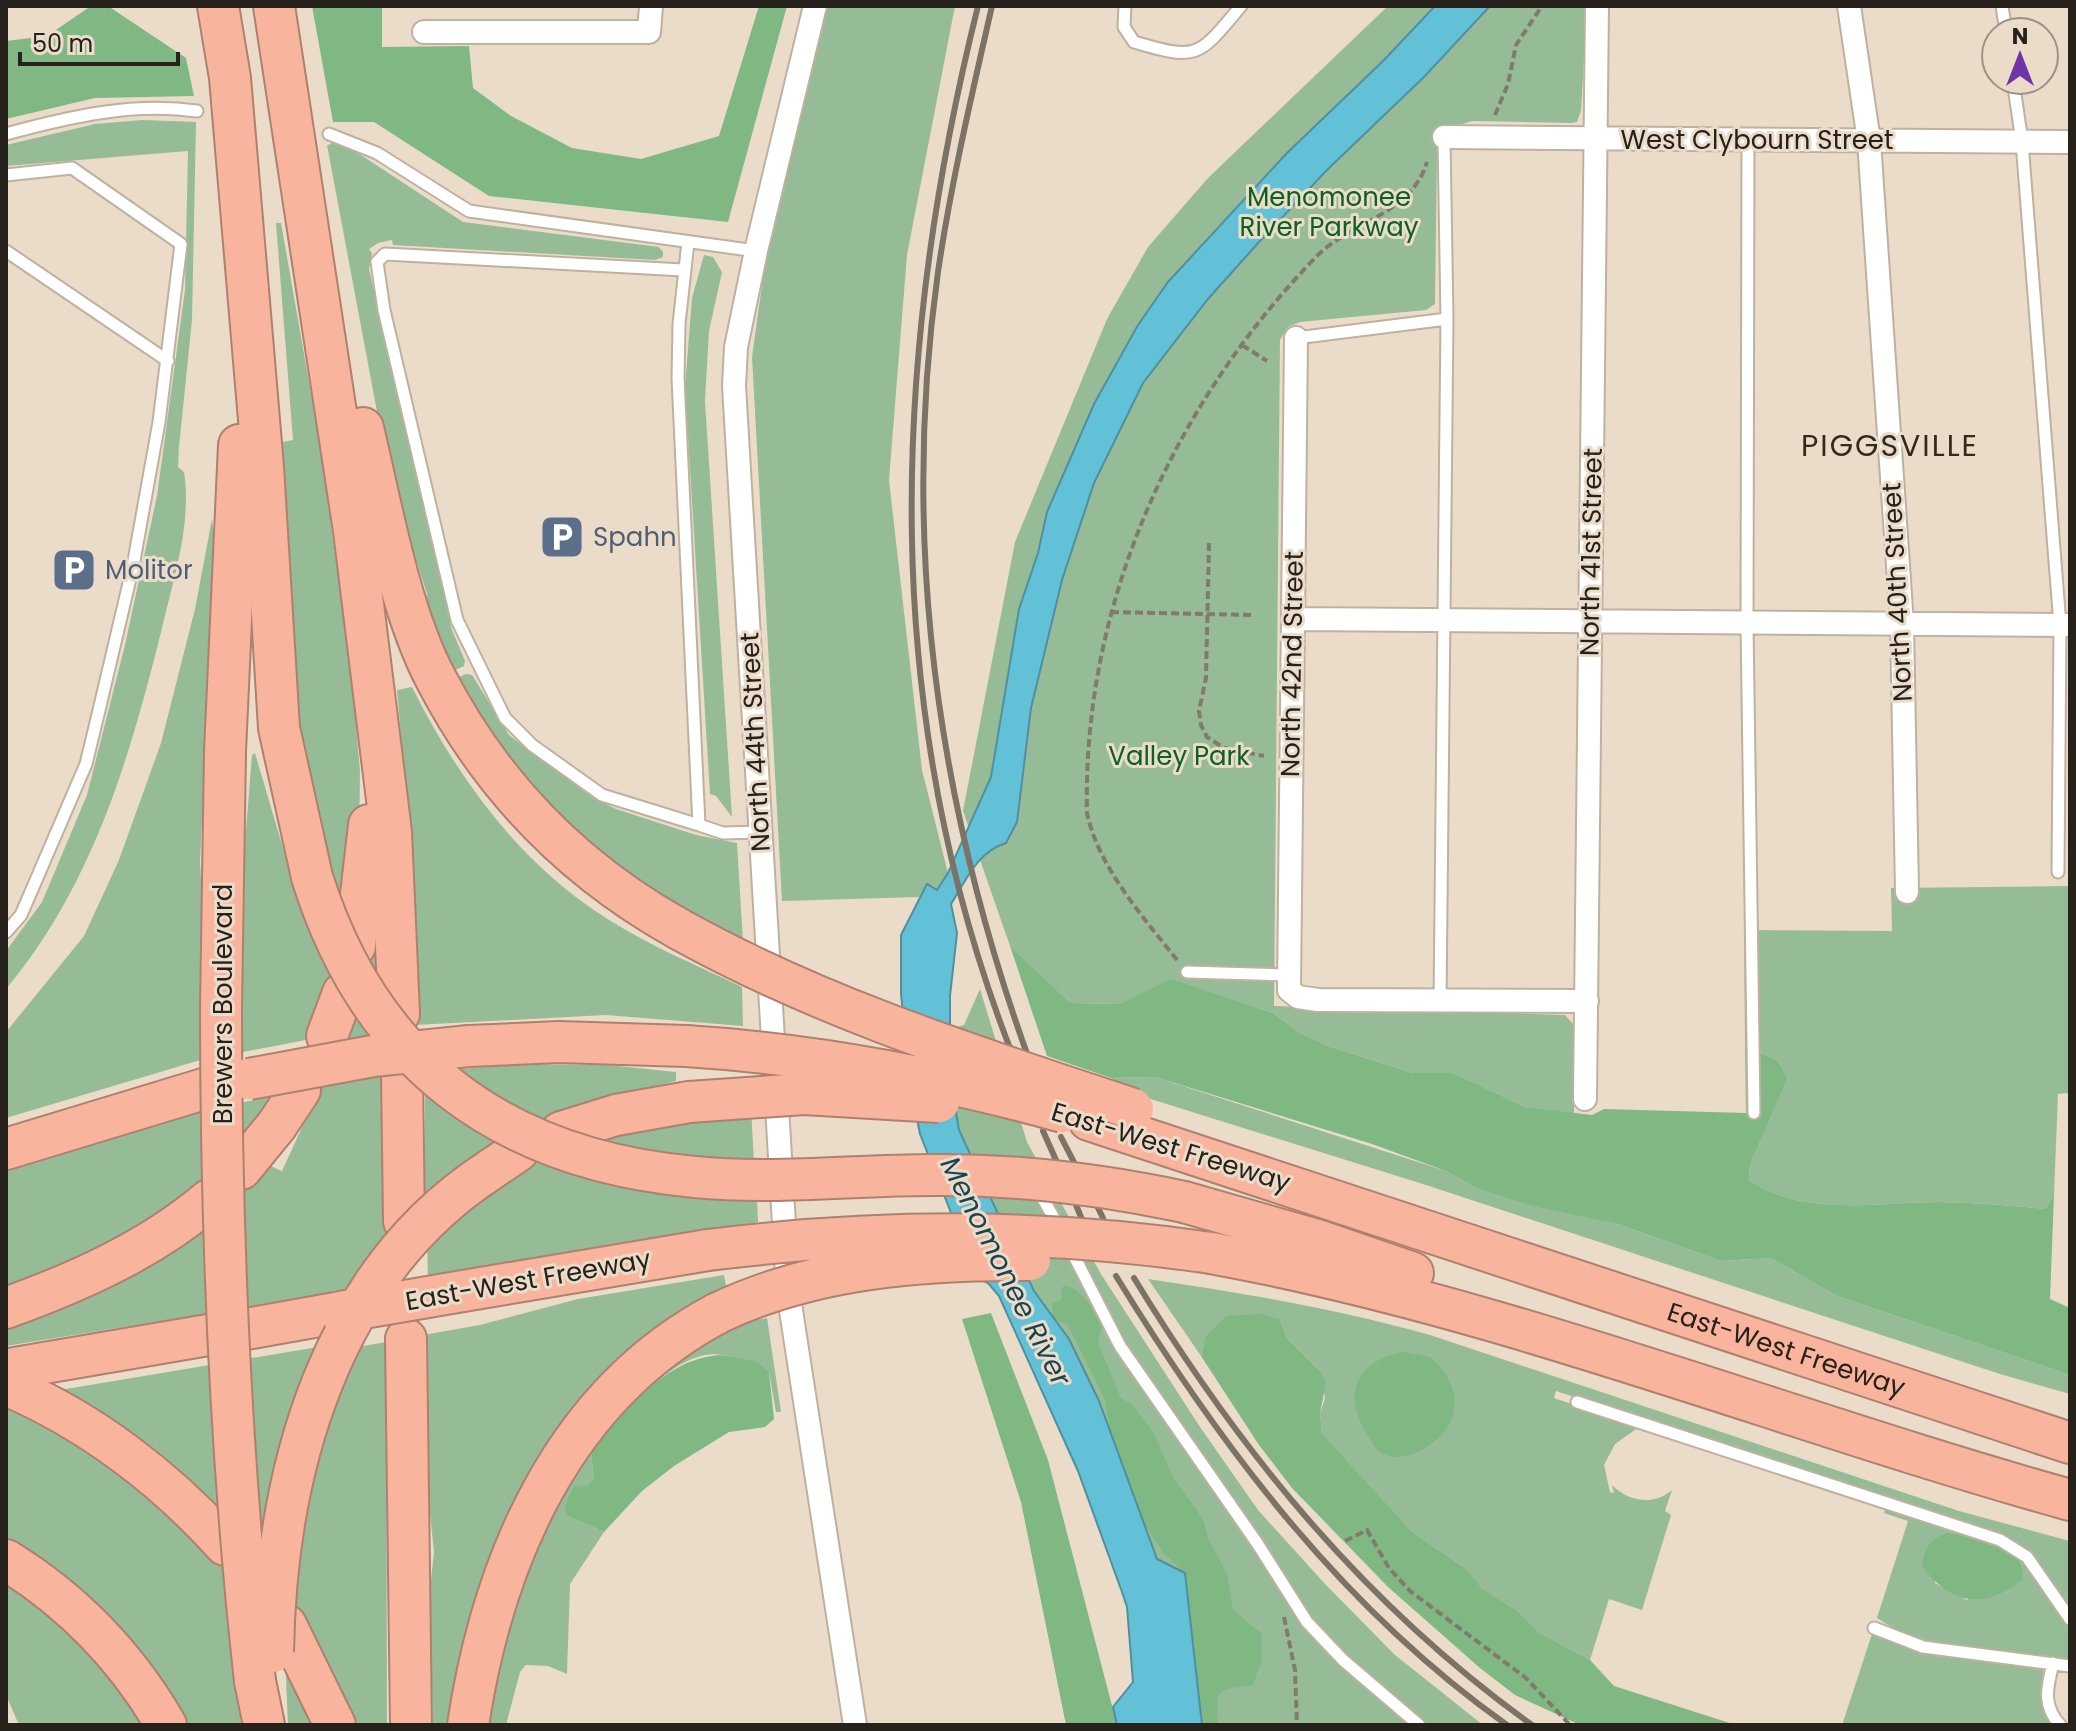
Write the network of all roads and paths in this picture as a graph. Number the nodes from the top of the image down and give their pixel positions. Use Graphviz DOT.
graph roads {
  1 [pos="218,6"];
  2 [pos="274,6"];
  3 [pos="651,6"];
  4 [pos="815,6"];
  5 [pos="1125,6"];
  6 [pos="1241,6"];
  7 [pos="1542,6"];
  8 [pos="1597,6"];
  9 [pos="1849,6"];
  10 [pos="424,32"];
  11 [pos="2015,96"];
  12 [pos="197,111"];
  13 [pos="1495,115"];
  14 [pos="6,134"];
  15 [pos="329,134"];
  16 [pos="1444,137"];
  17 [pos="1596,139"];
  18 [pos="1748,139"];
  19 [pos="1869,141"];
  20 [pos="2022,142"];
  21 [pos="2070,142"];
  22 [pos="1428,160"];
  23 [pos="6,175"];
  24 [pos="688,242"];
  25 [pos="6,251"];
  26 [pos="756,251"];
  27 [pos="683,270"];
  28 [pos="247,282"];
  29 [pos="1447,319"];
  30 [pos="1296,338"];
  31 [pos="1242,345"];
  32 [pos="168,361"];
  33 [pos="1267,361"];
  34 [pos="336,394"];
  35 [pos="1209,543"];
  36 [pos="1111,612"];
  37 [pos="1208,614"];
  38 [pos="1253,615"];
  39 [pos="1294,619"];
  40 [pos="1442,620"];
  41 [pos="1589,621"];
  42 [pos="1747,623"];
  43 [pos="1902,624"];
  44 [pos="2065,625"];
  45 [pos="379,754"];
  46 [pos="1264,756"];
  47 [pos="699,825"];
  48 [pos="761,832"];
  49 [pos="2058,872"];
  50 [pos="1907,892"];
  51 [pos="6,932"];
  52 [pos="355,946"];
  53 [pos="1187,972"];
  54 [pos="1288,982"];
  55 [pos="343,993"];
  56 [pos="1587,1001"];
  57 [pos="1440,1003"];
  58 [pos="399,1014"];
  59 [pos="327,1036"];
  60 [pos="402,1074"];
  61 [pos="300,1090"];
  62 [pos="1585,1099"];
  63 [pos="1754,1113"];
  64 [pos="1089,1120"];
  65 [pos="1141,1124"];
  66 [pos="561,1132"];
  67 [pos="6,1149"];
  68 [pos="504,1161"];
  69 [pos="241,1169"];
  70 [pos="1025,1169"];
  71 [pos="209,1200"];
  72 [pos="404,1221"];
  73 [pos="1211,1253"];
  74 [pos="6,1308"];
  75 [pos="1519,1328"];
  76 [pos="406,1339"];
  77 [pos="8,1377"];
  78 [pos="1577,1402"];
  79 [pos="2058,1436"];
  80 [pos="2070,1500"];
  81 [pos="1345,1541"];
  82 [pos="225,1545"];
  83 [pos="6,1560"];
  84 [pos="1281,1581"];
  85 [pos="2070,1619"];
  86 [pos="286,1625"];
  87 [pos="1874,1628"];
  88 [pos="2053,1663"];
  89 [pos="2070,1666"];
  90 [pos="266,1708"];
  91 [pos="166,1725"];
  92 [pos="335,1725"];
  93 [pos="411,1725"];
  94 [pos="468,1725"];
  95 [pos="855,1725"];
  96 [pos="1297,1725"];
  97 [pos="1419,1725"];
  98 [pos="1570,1725"];
  99 [pos="2060,1725"];
  1 -- 28 [label="highway"];
  2 -- 34 [label="highway"];
  3 -- 10 [label="street"];
  4 -- 26 [label="street, North 44th Street"];
  5 -- 6 [label="lane"];
  7 -- 13 [label="path"];
  8 -- 17 [label="street, North 41st Street"];
  9 -- 19 [label="street, North 40th Street"];
  11 -- 20 [label="lane"];
  12 -- 14 [label="lane"];
  15 -- 24 [label="lane"];
  16 -- 17 [label="street, West Clybourn Street"];
  16 -- 29 [label="lane"];
  17 -- 18 [label="street, West Clybourn Street"];
  17 -- 41 [label="street, North 41st Street"];
  18 -- 19 [label="street, West Clybourn Street"];
  18 -- 42 [label="lane"];
  19 -- 20 [label="street, West Clybourn Street"];
  19 -- 43 [label="street, North 40th Street"];
  20 -- 21 [label="street, West Clybourn Street"];
  20 -- 44 [label="lane"];
  22 -- 31 [label="path"];
  23 -- 32 [label="lane"];
  24 -- 26 [label="lane"];
  24 -- 27 [label="lane"];
  25 -- 32 [label="lane"];
  26 -- 48 [label="street, North 44th Street"];
  27 -- 47 [label="lane"];
  27 -- 47 [label="lane"];
  28 -- 75 [label="highway, bridge"];
  28 -- 90 [label="highway, Brewers Boulevard, bridge"];
  29 -- 30 [label="lane"];
  29 -- 40 [label="lane"];
  30 -- 39 [label="street, North 42nd Street"];
  31 -- 33 [label="path"];
  31 -- 36 [label="path"];
  32 -- 51 [label="lane"];
  34 -- 45 [label="highway"];
  34 -- 65 [label="highway, bridge"];
  35 -- 37 [label="path"];
  36 -- 37 [label="path"];
  36 -- 53 [label="path"];
  37 -- 38 [label="path"];
  37 -- 46 [label="path"];
  39 -- 40 [label="street"];
  39 -- 54 [label="street, North 42nd Street"];
  40 -- 41 [label="street"];
  40 -- 57 [label="lane"];
  41 -- 42 [label="street"];
  41 -- 56 [label="street, North 41st Street"];
  42 -- 43 [label="street"];
  42 -- 63 [label="lane"];
  43 -- 44 [label="street"];
  43 -- 50 [label="street, North 40th Street"];
  44 -- 49 [label="lane"];
  45 -- 52 [label="highway"];
  45 -- 58 [label="highway"];
  47 -- 48 [label="lane"];
  48 -- 95 [label="street, North 44th Street"];
  53 -- 54 [label="lane"];
  54 -- 57 [label="street"];
  55 -- 59 [label="highway"];
  56 -- 57 [label="street"];
  56 -- 62 [label="street, North 41st Street"];
  60 -- 72 [label="highway"];
  61 -- 69 [label="highway"];
  64 -- 65 [label="highway, East-West Freeway"];
  64 -- 66 [label="highway, bridge"];
  64 -- 67 [label="highway, East-West Freeway, bridge"];
  65 -- 79 [label="highway, East-West Freeway"];
  68 -- 90 [label="highway, bridge"];
  70 -- 84 [label="lane"];
  71 -- 74 [label="highway"];
  73 -- 75 [label="highway, East-West Freeway"];
  73 -- 77 [label="highway, East-West Freeway, bridge"];
  73 -- 94 [label="highway, bridge"];
  75 -- 80 [label="highway, East-West Freeway"];
  76 -- 93 [label="highway"];
  77 -- 82 [label="highway"];
  78 -- 85 [label="lane"];
  81 -- 98 [label="path"];
  83 -- 91 [label="highway"];
  84 -- 96 [label="path"];
  84 -- 97 [label="lane"];
  86 -- 92 [label="highway"];
  87 -- 88 [label="lane"];
  88 -- 89 [label="lane"];
  88 -- 99 [label="lane"];
}
